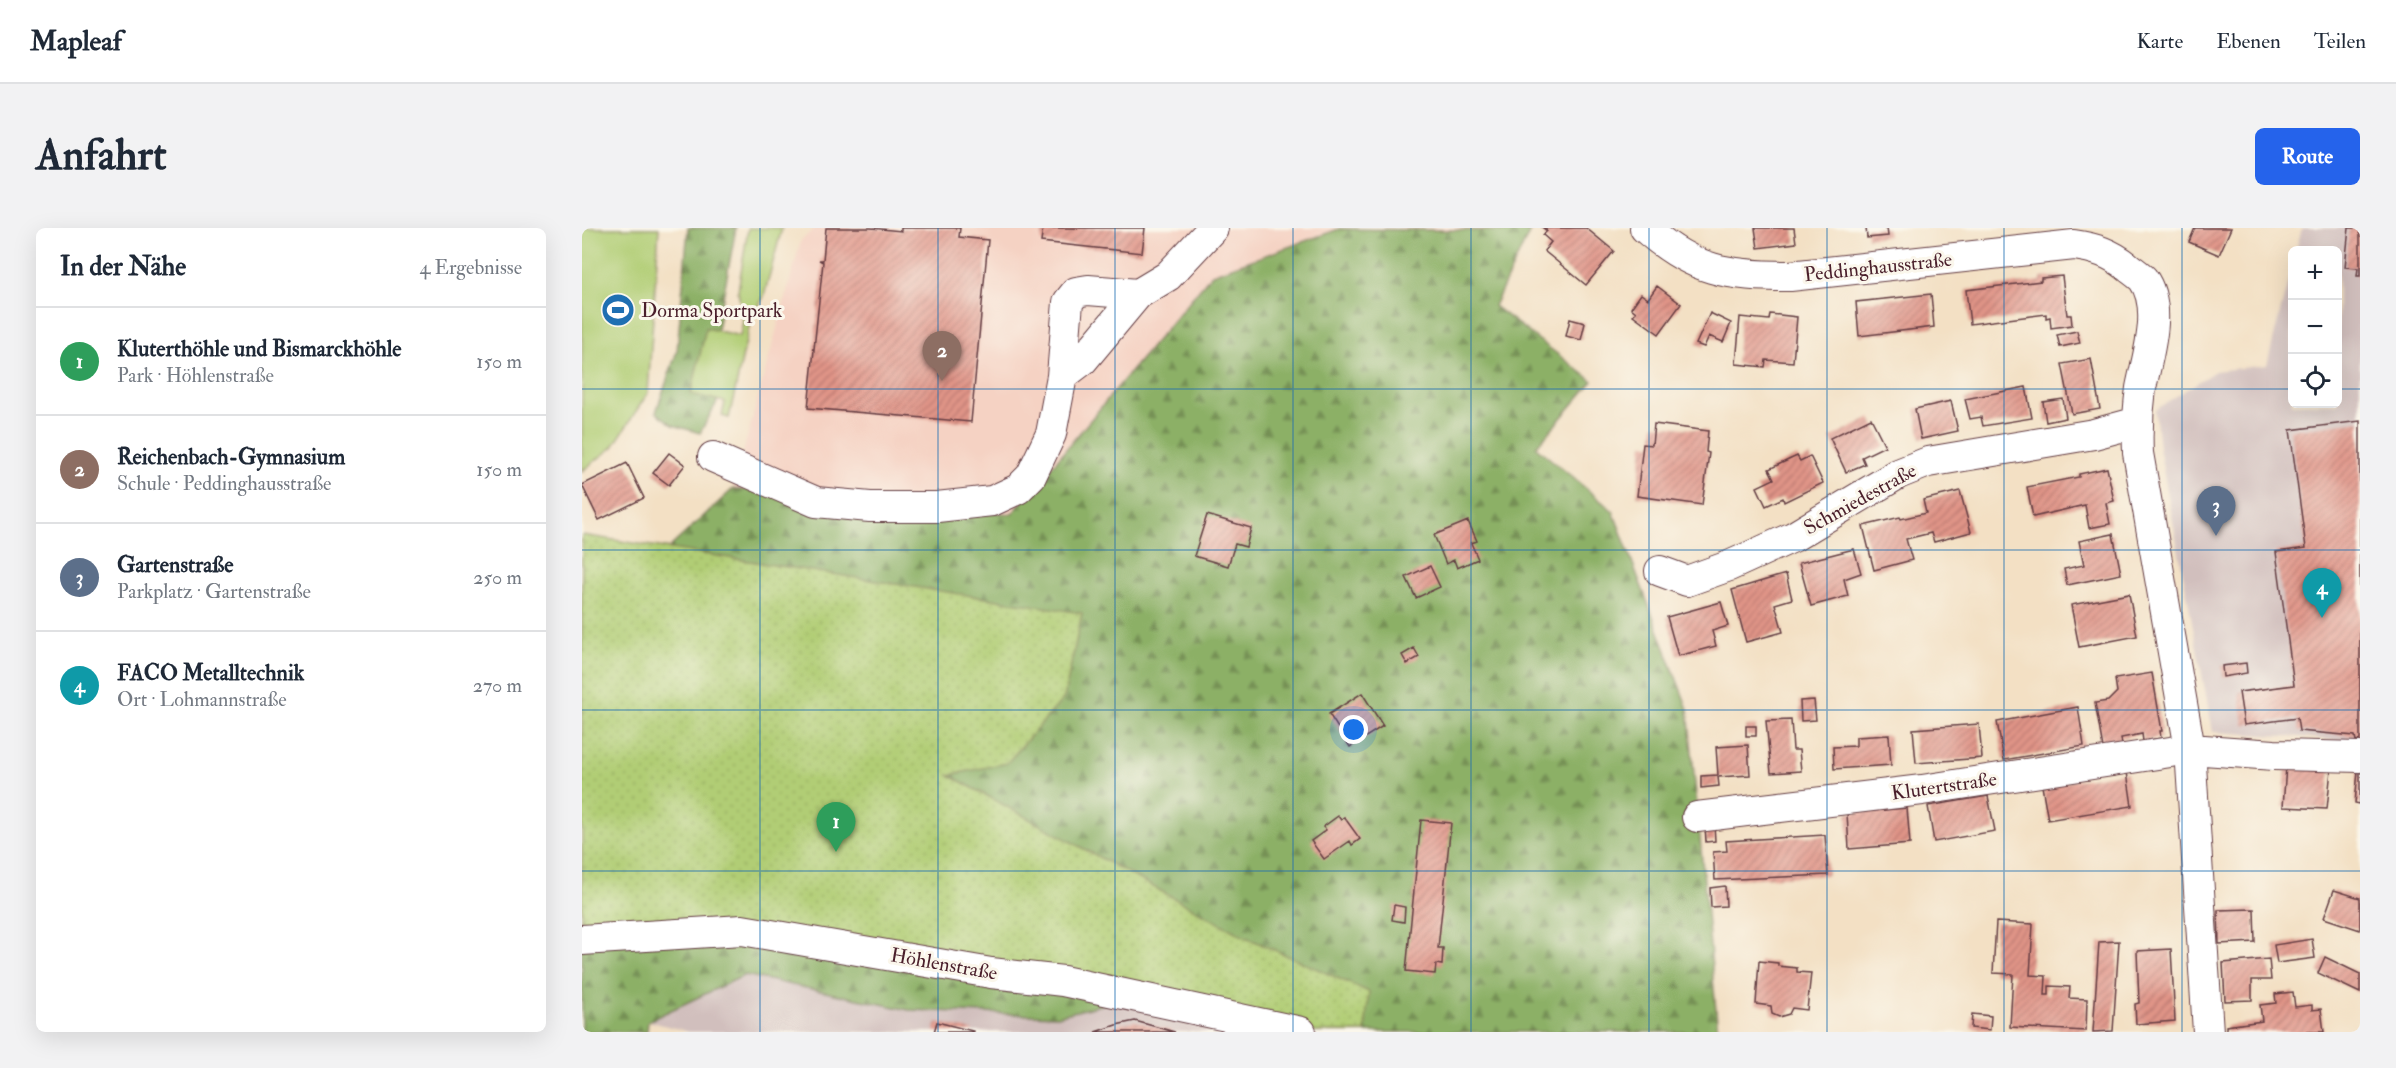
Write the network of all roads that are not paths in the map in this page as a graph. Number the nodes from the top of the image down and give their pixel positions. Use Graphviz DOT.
graph roads {
  1 [pos="1213,228"];
  2 [pos="1645,228"];
  3 [pos="1138,294"];
  4 [pos="1062,376"];
  5 [pos="2138,422"];
  6 [pos="714,457"];
  7 [pos="1660,571"];
  8 [pos="2190,749"];
  9 [pos="2360,757"];
  10 [pos="1697,817"];
  11 [pos="582,940"];
  12 [pos="1301,1032"];
  13 [pos="2208,1032"];
  1 -- 3 [label="street"];
  2 -- 5 [label="street, Peddinghausstraße"];
  3 -- 4 [label="street"];
  3 -- 4 [label="street"];
  4 -- 6 [label="street"];
  5 -- 7 [label="street, Schmiedestraße"];
  5 -- 8 [label="street, Peddinghausstraße"];
  8 -- 9 [label="street, Klutertstraße"];
  8 -- 10 [label="street, Klutertstraße"];
  8 -- 13 [label="street, Peddinghausstraße"];
  11 -- 12 [label="street, Höhlenstraße"];
}
